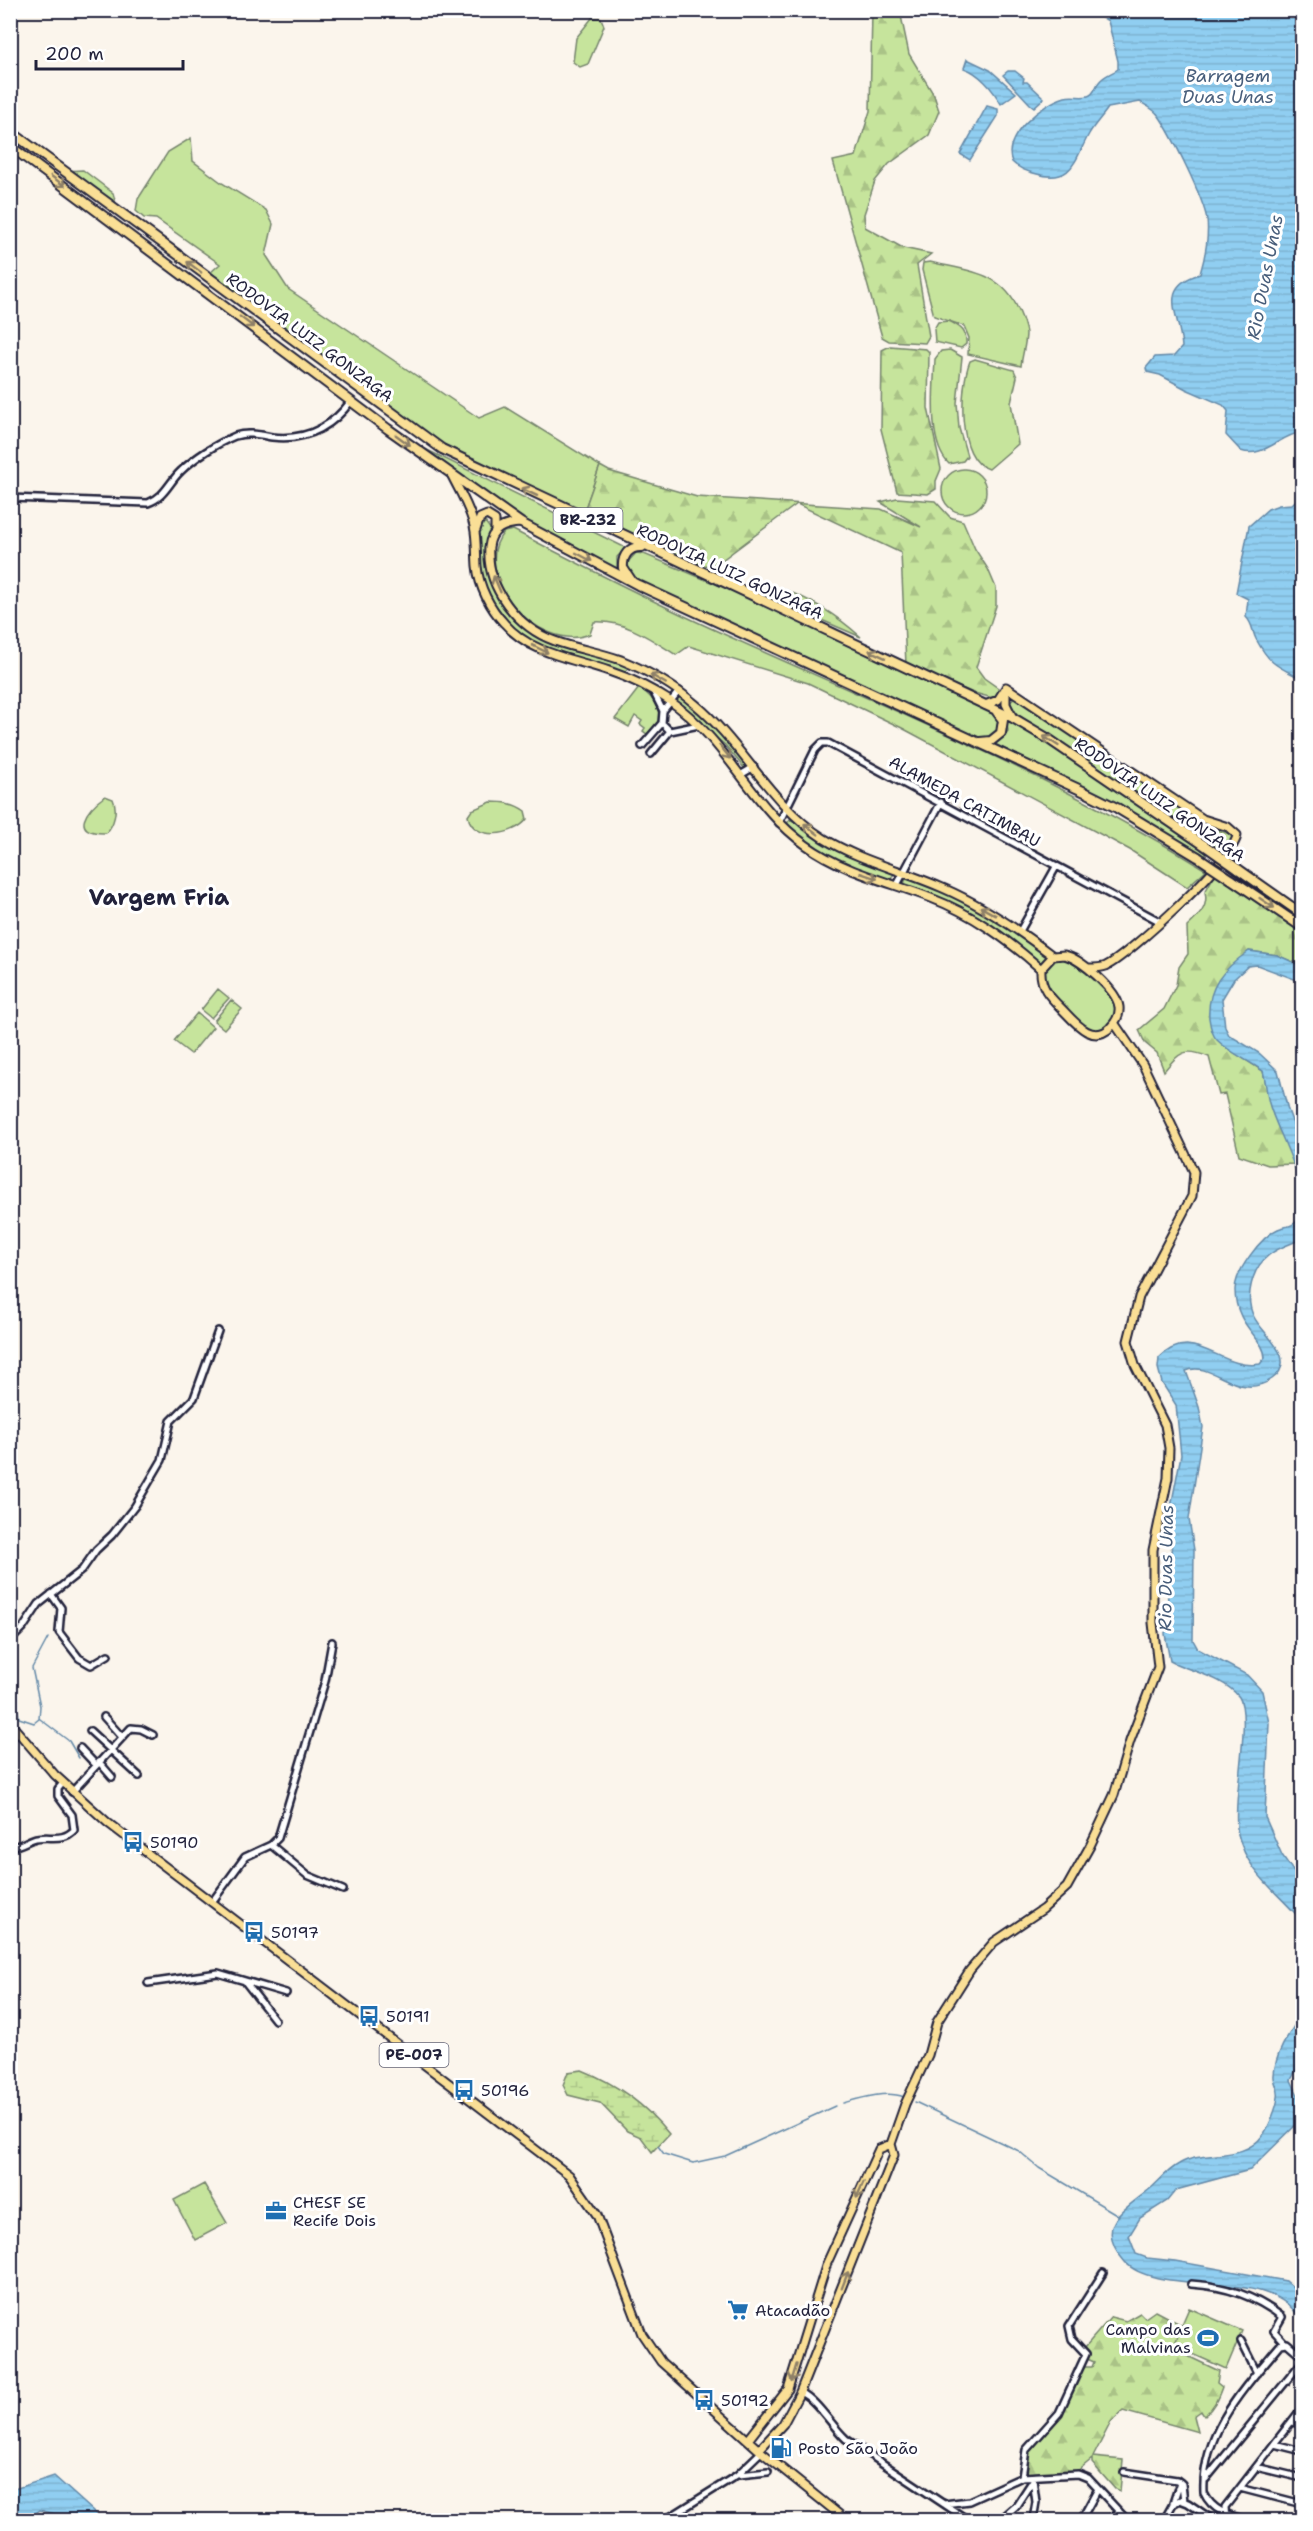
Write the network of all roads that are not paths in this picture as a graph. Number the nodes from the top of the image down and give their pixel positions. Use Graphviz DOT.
graph roads {
  1 [pos="10,131"];
  2 [pos="10,146"];
  3 [pos="351,401"];
  4 [pos="452,476"];
  5 [pos="10,498"];
  6 [pos="521,522"];
  7 [pos="495,530"];
  8 [pos="475,532"];
  9 [pos="655,552"];
  10 [pos="638,585"];
  11 [pos="634,666"];
  12 [pos="628,678"];
  13 [pos="1006,687"];
  14 [pos="650,690"];
  15 [pos="679,691"];
  16 [pos="670,702"];
  17 [pos="988,707"];
  18 [pos="663,711"];
  19 [pos="1013,718"];
  20 [pos="662,723"];
  21 [pos="699,725"];
  22 [pos="670,730"];
  23 [pos="975,741"];
  24 [pos="656,748"];
  25 [pos="651,754"];
  26 [pos="753,767"];
  27 [pos="742,774"];
  28 [pos="941,802"];
  29 [pos="788,809"];
  30 [pos="779,822"];
  31 [pos="1056,867"];
  32 [pos="903,872"];
  33 [pos="897,885"];
  34 [pos="1302,914"];
  35 [pos="1161,922"];
  36 [pos="1302,927"];
  37 [pos="1020,931"];
  38 [pos="1053,956"];
  39 [pos="1106,966"];
  40 [pos="1088,968"];
  41 [pos="1041,969"];
  42 [pos="1103,984"];
  43 [pos="1115,1024"];
  44 [pos="218,1331"];
  45 [pos="51,1594"];
  46 [pos="10,1641"];
  47 [pos="332,1642"];
  48 [pos="108,1655"];
  49 [pos="104,1717"];
  50 [pos="10,1723"];
  51 [pos="90,1731"];
  52 [pos="153,1735"];
  53 [pos="122,1737"];
  54 [pos="80,1748"];
  55 [pos="110,1750"];
  56 [pos="98,1764"];
  57 [pos="139,1776"];
  58 [pos="112,1777"];
  59 [pos="63,1784"];
  60 [pos="72,1792"];
  61 [pos="271,1845"];
  62 [pos="10,1846"];
  63 [pos="343,1890"];
  64 [pos="212,1902"];
  65 [pos="148,1983"];
  66 [pos="246,1983"];
  67 [pos="286,1993"];
  68 [pos="275,2020"];
  69 [pos="891,2144"];
  70 [pos="1103,2273"];
  71 [pos="1191,2284"];
  72 [pos="1241,2342"];
  73 [pos="1285,2342"];
  74 [pos="1302,2356"];
  75 [pos="1302,2362"];
  76 [pos="1257,2373"];
  77 [pos="800,2392"];
  78 [pos="1302,2408"];
  79 [pos="1292,2422"];
  80 [pos="1302,2424"];
  81 [pos="748,2440"];
  82 [pos="1274,2444"];
  83 [pos="760,2451"];
  84 [pos="1302,2451"];
  85 [pos="1256,2466"];
  86 [pos="768,2472"];
  87 [pos="1124,2472"];
  88 [pos="737,2475"];
  89 [pos="1022,2477"];
  90 [pos="1302,2478"];
  91 [pos="1033,2479"];
  92 [pos="1205,2480"];
  93 [pos="1180,2482"];
  94 [pos="1240,2488"];
  95 [pos="1098,2489"];
  96 [pos="1184,2501"];
  97 [pos="942,2504"];
  98 [pos="1173,2504"];
  99 [pos="1302,2504"];
  100 [pos="1119,2511"];
  101 [pos="1225,2518"];
  102 [pos="665,2520"];
  103 [pos="846,2520"];
  104 [pos="968,2520"];
  105 [pos="1000,2520"];
  106 [pos="1033,2520"];
  107 [pos="1081,2520"];
  108 [pos="1109,2520"];
  109 [pos="1127,2520"];
  110 [pos="1164,2520"];
  111 [pos="1213,2520"];
  112 [pos="1247,2520"];
  9 -- 1 [label="highway, RODOVIA LUIZ GONZAGA / BR-232, one-way"];
  2 -- 3 [label="highway, RODOVIA LUIZ GONZAGA / BR-232, one-way"];
  3 -- 4 [label="highway, RODOVIA LUIZ GONZAGA / BR-232, one-way"];
  3 -- 5 [label="street"];
  4 -- 6 [label="highway, RODOVIA LUIZ GONZAGA / BR-232"];
  4 -- 8 [label="main road"];
  6 -- 7 [label="main road"];
  6 -- 10 [label="highway, RODOVIA LUIZ GONZAGA / BR-232, one-way"];
  7 -- 8 [label="main road"];
  11 -- 7 [label="main road, one-way"];
  8 -- 12 [label="main road, one-way"];
  9 -- 10 [label="highway"];
  17 -- 9 [label="highway, RODOVIA LUIZ GONZAGA / BR-232, one-way"];
  10 -- 23 [label="highway, RODOVIA LUIZ GONZAGA / BR-232"];
  11 -- 12 [label="street"];
  15 -- 11 [label="main road, one-way"];
  12 -- 14 [label="main road"];
  13 -- 17 [label="main road"];
  13 -- 19 [label="main road"];
  13 -- 35 [label="main road"];
  14 -- 16 [label="main road"];
  14 -- 18 [label="street"];
  15 -- 16 [label="street"];
  15 -- 26 [label="main road"];
  16 -- 18 [label="street"];
  16 -- 21 [label="main road"];
  17 -- 19 [label="highway, RODOVIA LUIZ GONZAGA / BR-232"];
  17 -- 23 [label="highway"];
  18 -- 20 [label="street"];
  34 -- 19 [label="highway, RODOVIA LUIZ GONZAGA / BR-232, one-way, bridge"];
  20 -- 22 [label="street"];
  20 -- 24 [label="street"];
  21 -- 22 [label="street"];
  21 -- 27 [label="main road, one-way"];
  22 -- 24 [label="street"];
  23 -- 36 [label="highway, RODOVIA LUIZ GONZAGA / BR-232, one-way, bridge"];
  24 -- 25 [label="street"];
  26 -- 27 [label="street"];
  26 -- 29 [label="main road"];
  27 -- 30 [label="main road"];
  28 -- 29 [label="street, ALAMEDA CATIMBAU"];
  28 -- 31 [label="street, ALAMEDA CATIMBAU"];
  28 -- 32 [label="street"];
  29 -- 30 [label="street"];
  32 -- 29 [label="main road, one-way"];
  30 -- 33 [label="main road, one-way"];
  31 -- 35 [label="street, ALAMEDA CATIMBAU"];
  31 -- 37 [label="street"];
  32 -- 33 [label="street"];
  37 -- 32 [label="main road, one-way"];
  33 -- 41 [label="main road"];
  35 -- 39 [label="main road"];
  37 -- 38 [label="main road"];
  38 -- 40 [label="main road"];
  38 -- 41 [label="main road"];
  39 -- 40 [label="main road"];
  39 -- 42 [label="main road"];
  40 -- 42 [label="main road"];
  41 -- 43 [label="main road"];
  42 -- 43 [label="main road"];
  43 -- 69 [label="main road"];
  44 -- 45 [label="street"];
  45 -- 46 [label="street"];
  45 -- 48 [label="street"];
  47 -- 61 [label="street"];
  49 -- 53 [label="street"];
  50 -- 59 [label="main road, PE-007"];
  51 -- 55 [label="street"];
  52 -- 53 [label="street"];
  53 -- 55 [label="street"];
  54 -- 56 [label="street"];
  55 -- 56 [label="street"];
  55 -- 57 [label="street"];
  56 -- 58 [label="street"];
  56 -- 60 [label="street"];
  59 -- 60 [label="main road, PE-007"];
  59 -- 62 [label="street"];
  60 -- 64 [label="main road, PE-007"];
  61 -- 63 [label="street"];
  61 -- 64 [label="street"];
  64 -- 81 [label="main road, PE-007"];
  65 -- 66 [label="street"];
  66 -- 67 [label="street"];
  66 -- 68 [label="street"];
  77 -- 69 [label="main road, one-way"];
  69 -- 81 [label="main road, one-way"];
  70 -- 89 [label="street"];
  71 -- 73 [label="street"];
  72 -- 76 [label="street"];
  73 -- 74 [label="street"];
  73 -- 76 [label="street"];
  75 -- 92 [label="street"];
  76 -- 92 [label="street"];
  77 -- 83 [label="main road"];
  77 -- 97 [label="street"];
  78 -- 79 [label="street"];
  79 -- 80 [label="street"];
  79 -- 82 [label="street"];
  81 -- 83 [label="main road, PE-007"];
  82 -- 84 [label="street"];
  82 -- 85 [label="street"];
  83 -- 88 [label="street"];
  83 -- 103 [label="main road, PE-007"];
  85 -- 90 [label="street"];
  85 -- 94 [label="street"];
  86 -- 88 [label="street"];
  87 -- 93 [label="street"];
  88 -- 102 [label="street"];
  89 -- 91 [label="street"];
  89 -- 97 [label="street"];
  91 -- 95 [label="street"];
  91 -- 105 [label="street"];
  91 -- 106 [label="street"];
  92 -- 101 [label="street"];
  93 -- 96 [label="street"];
  93 -- 98 [label="street"];
  94 -- 99 [label="street"];
  94 -- 101 [label="street"];
  95 -- 100 [label="street"];
  95 -- 107 [label="street"];
  96 -- 98 [label="street"];
  96 -- 111 [label="street"];
  97 -- 104 [label="street"];
  98 -- 110 [label="street"];
  100 -- 108 [label="street"];
  100 -- 109 [label="street"];
  101 -- 112 [label="street"];
}
